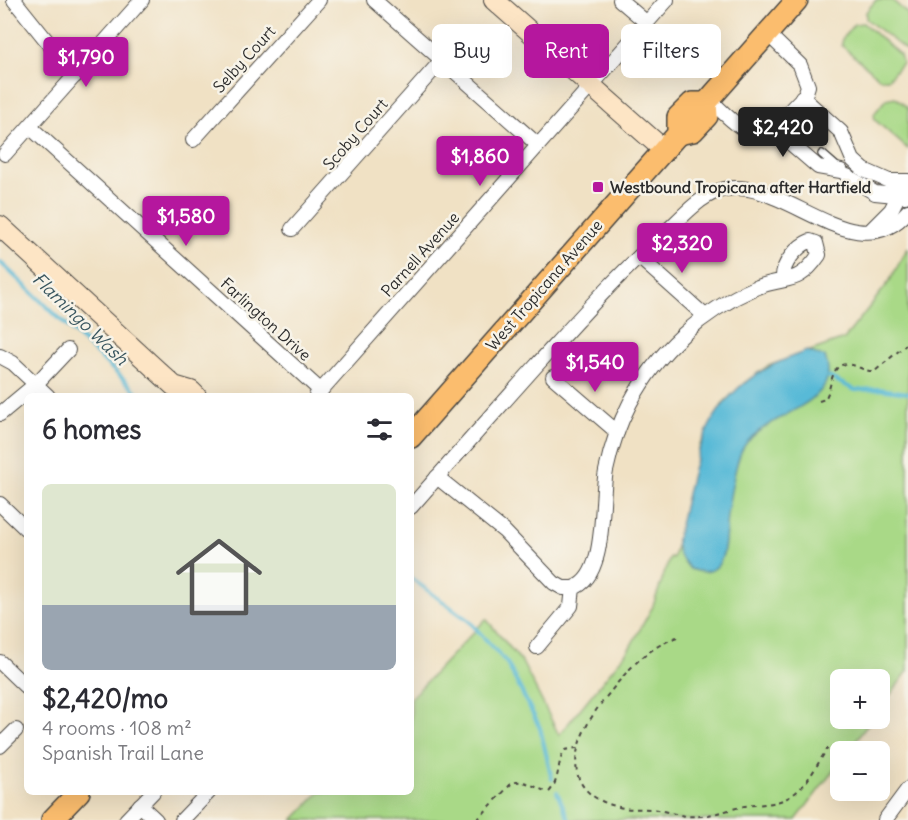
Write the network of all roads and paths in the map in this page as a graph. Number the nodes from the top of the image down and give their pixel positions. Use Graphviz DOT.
graph roads {
  1 [pos="14,0"];
  2 [pos="142,0"];
  3 [pos="319,0"];
  4 [pos="374,0"];
  5 [pos="494,0"];
  6 [pos="620,0"];
  7 [pos="667,0"];
  8 [pos="796,0"];
  9 [pos="647,23"];
  10 [pos="767,33"];
  11 [pos="432,51"];
  12 [pos="432,71"];
  13 [pos="75,76"];
  14 [pos="462,78"];
  15 [pos="591,86"];
  16 [pos="707,101"];
  17 [pos="799,101"];
  18 [pos="778,125"];
  19 [pos="30,127"];
  20 [pos="820,127"];
  21 [pos="193,140"];
  22 [pos="835,140"];
  23 [pos="808,142"];
  24 [pos="538,145"];
  25 [pos="664,150"];
  26 [pos="5,154"];
  27 [pos="822,154"];
  28 [pos="850,154"];
  29 [pos="844,174"];
  30 [pos="907,182"];
  31 [pos="903,197"];
  32 [pos="908,211"];
  33 [pos="0,226"];
  34 [pos="292,229"];
  35 [pos="867,232"];
  36 [pos="639,257"];
  37 [pos="783,278"];
  38 [pos="705,316"];
  39 [pos="908,343"];
  40 [pos="68,350"];
  41 [pos="0,356"];
  42 [pos="553,377"];
  43 [pos="36,384"];
  44 [pos="176,391"];
  45 [pos="25,393"];
  46 [pos="45,393"];
  47 [pos="193,393"];
  48 [pos="319,393"];
  49 [pos="24,394"];
  50 [pos="819,401"];
  51 [pos="0,414"];
  52 [pos="617,432"];
  53 [pos="414,433"];
  54 [pos="437,477"];
  55 [pos="0,504"];
  56 [pos="414,504"];
  57 [pos="24,527"];
  58 [pos="573,588"];
  59 [pos="677,636"];
  60 [pos="537,647"];
  61 [pos="0,662"];
  62 [pos="24,685"];
  63 [pos="16,729"];
  64 [pos="0,746"];
  65 [pos="576,748"];
  66 [pos="828,748"];
  67 [pos="908,789"];
  68 [pos="76,795"];
  69 [pos="150,795"];
  70 [pos="206,795"];
  71 [pos="140,805"];
  72 [pos="680,815"];
  73 [pos="52,820"];
  74 [pos="126,820"];
  75 [pos="156,820"];
  76 [pos="182,820"];
  77 [pos="477,820"];
  78 [pos="679,820"];
  79 [pos="885,820"];
  1 -- 13 [label="street"];
  2 -- 13 [label="street"];
  3 -- 21 [label="street, Selby Court"];
  4 -- 11 [label="street"];
  5 -- 15 [label="main road"];
  6 -- 9 [label="street"];
  7 -- 9 [label="street, Parnell Avenue"];
  8 -- 10 [label="main road, West Tropicana Avenue"];
  9 -- 15 [label="street, Parnell Avenue"];
  10 -- 16 [label="main road, West Tropicana Avenue"];
  10 -- 17 [label="street"];
  12 -- 34 [label="street, Scoby Court"];
  13 -- 19 [label="street"];
  14 -- 24 [label="street"];
  15 -- 24 [label="street, Parnell Avenue"];
  15 -- 25 [label="main road"];
  16 -- 18 [label="street"];
  16 -- 25 [label="main road, West Tropicana Avenue"];
  17 -- 18 [label="street"];
  17 -- 20 [label="lane"];
  17 -- 28 [label="street"];
  18 -- 23 [label="lane"];
  18 -- 29 [label="street"];
  19 -- 26 [label="street"];
  19 -- 48 [label="street, Farlington Drive"];
  22 -- 28 [label="lane"];
  24 -- 48 [label="street, Parnell Avenue"];
  25 -- 53 [label="main road, West Tropicana Avenue"];
  27 -- 29 [label="lane"];
  28 -- 30 [label="street"];
  29 -- 31 [label="street"];
  30 -- 31 [label="street"];
  31 -- 35 [label="street"];
  32 -- 35 [label="street"];
  33 -- 44 [label="main road"];
  35 -- 36 [label="street"];
  36 -- 38 [label="street"];
  36 -- 54 [label="street"];
  37 -- 38 [label="street"];
  38 -- 52 [label="street"];
  39 -- 50 [label="path"];
  40 -- 43 [label="street"];
  41 -- 43 [label="street"];
  42 -- 52 [label="street"];
  43 -- 45 [label="street"];
  43 -- 46 [label="street"];
  44 -- 47 [label="main road"];
  49 -- 51 [label="street"];
  52 -- 58 [label="street"];
  54 -- 56 [label="street"];
  54 -- 58 [label="street"];
  55 -- 57 [label="street"];
  58 -- 60 [label="street"];
  59 -- 65 [label="path"];
  61 -- 62 [label="street"];
  63 -- 64 [label="street"];
  65 -- 72 [label="path"];
  65 -- 77 [label="path"];
  66 -- 72 [label="path"];
  67 -- 79 [label="street"];
  68 -- 73 [label="main road"];
  69 -- 71 [label="street"];
  70 -- 76 [label="street"];
  71 -- 74 [label="street"];
  71 -- 75 [label="street"];
  72 -- 78 [label="path"];
}
